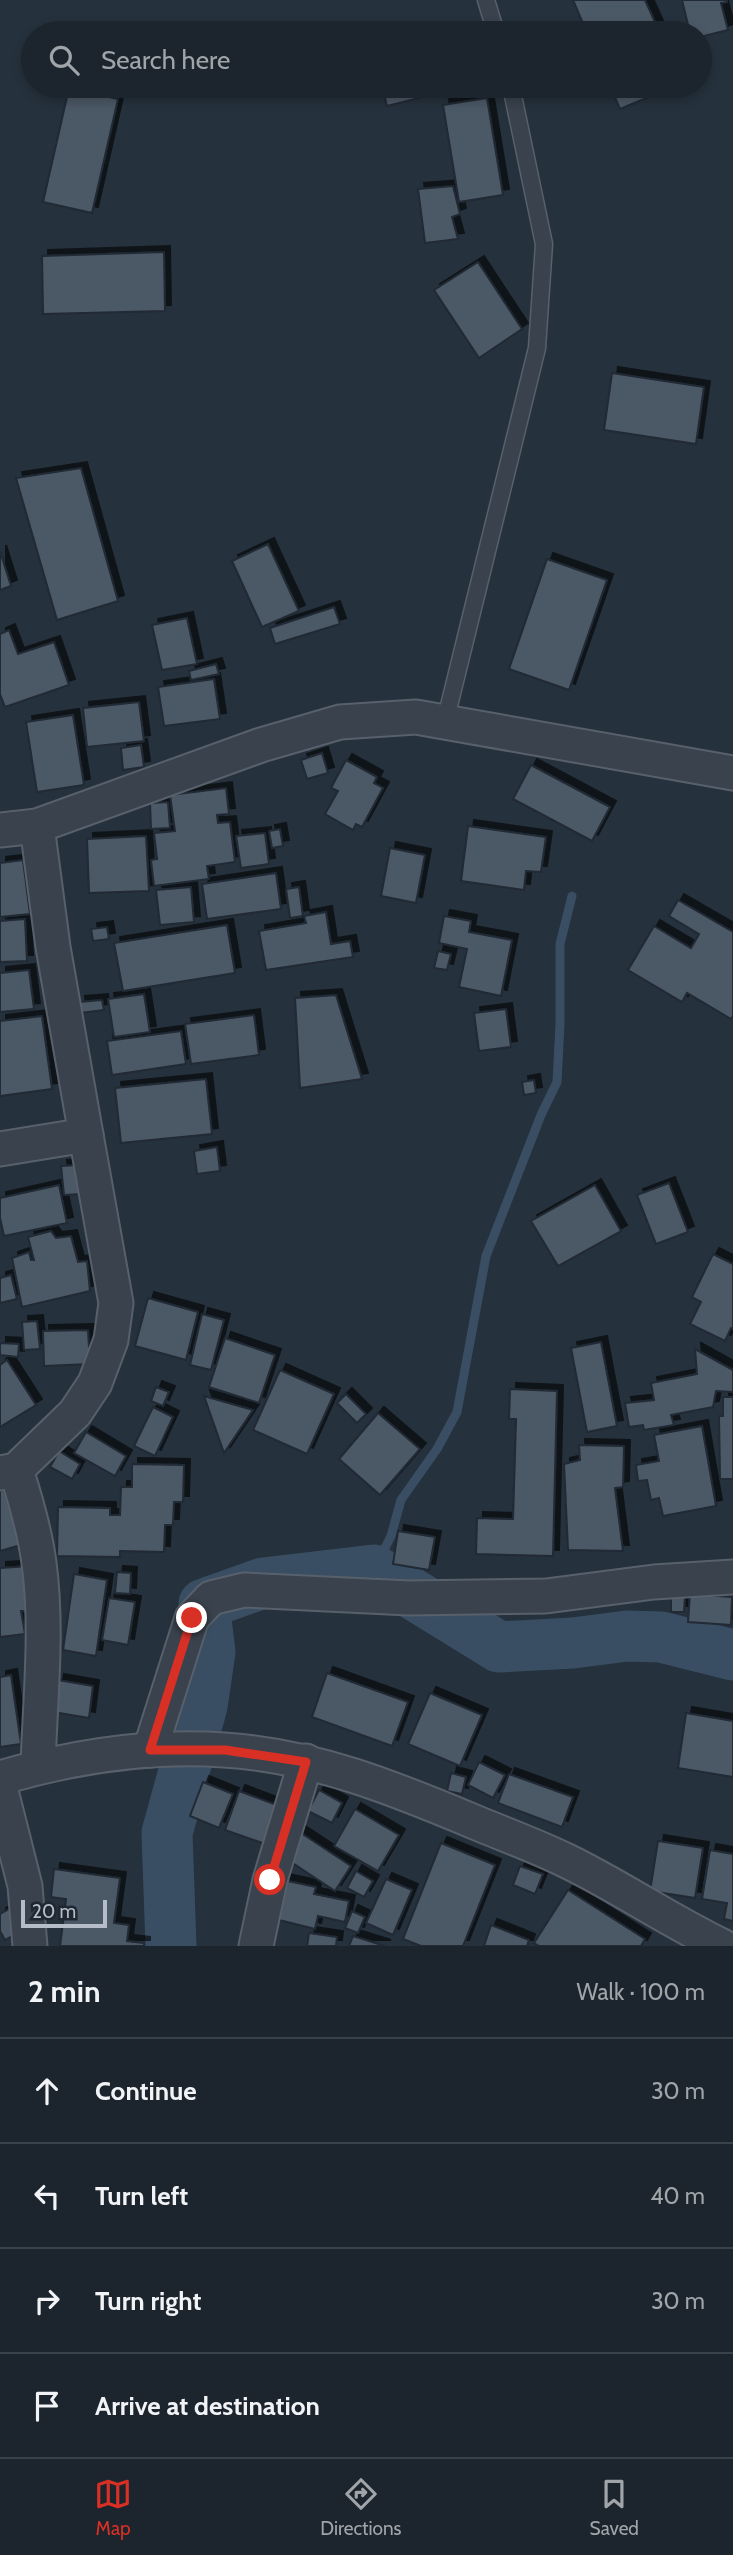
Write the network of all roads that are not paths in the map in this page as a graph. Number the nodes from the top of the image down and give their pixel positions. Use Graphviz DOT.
graph roads {
  1 [pos="486,0"];
  2 [pos="492,21"];
  3 [pos="514,98"];
  4 [pos="445,722"];
  5 [pos="733,773"];
  6 [pos="37,826"];
  7 [pos="0,830"];
  8 [pos="86,1135"];
  9 [pos="0,1149"];
  10 [pos="8,1471"];
  11 [pos="733,1577"];
  12 [pos="150,1750"];
  13 [pos="306,1762"];
  14 [pos="38,1766"];
  15 [pos="0,1778"];
  16 [pos="0,1787"];
  17 [pos="679,1937"];
  18 [pos="30,1946"];
  19 [pos="256,1946"];
  20 [pos="723,1946"];
  1 -- 2 [label="lane"];
  3 -- 4 [label="lane"];
  4 -- 5 [label="street"];
  4 -- 6 [label="street"];
  6 -- 7 [label="street"];
  6 -- 8 [label="street"];
  8 -- 9 [label="street"];
  8 -- 10 [label="street"];
  10 -- 14 [label="street"];
  11 -- 12 [label="street"];
  12 -- 13 [label="street"];
  12 -- 14 [label="street"];
  13 -- 17 [label="street"];
  13 -- 19 [label="street"];
  14 -- 15 [label="street"];
  16 -- 18 [label="street"];
  17 -- 20 [label="street"];
}
